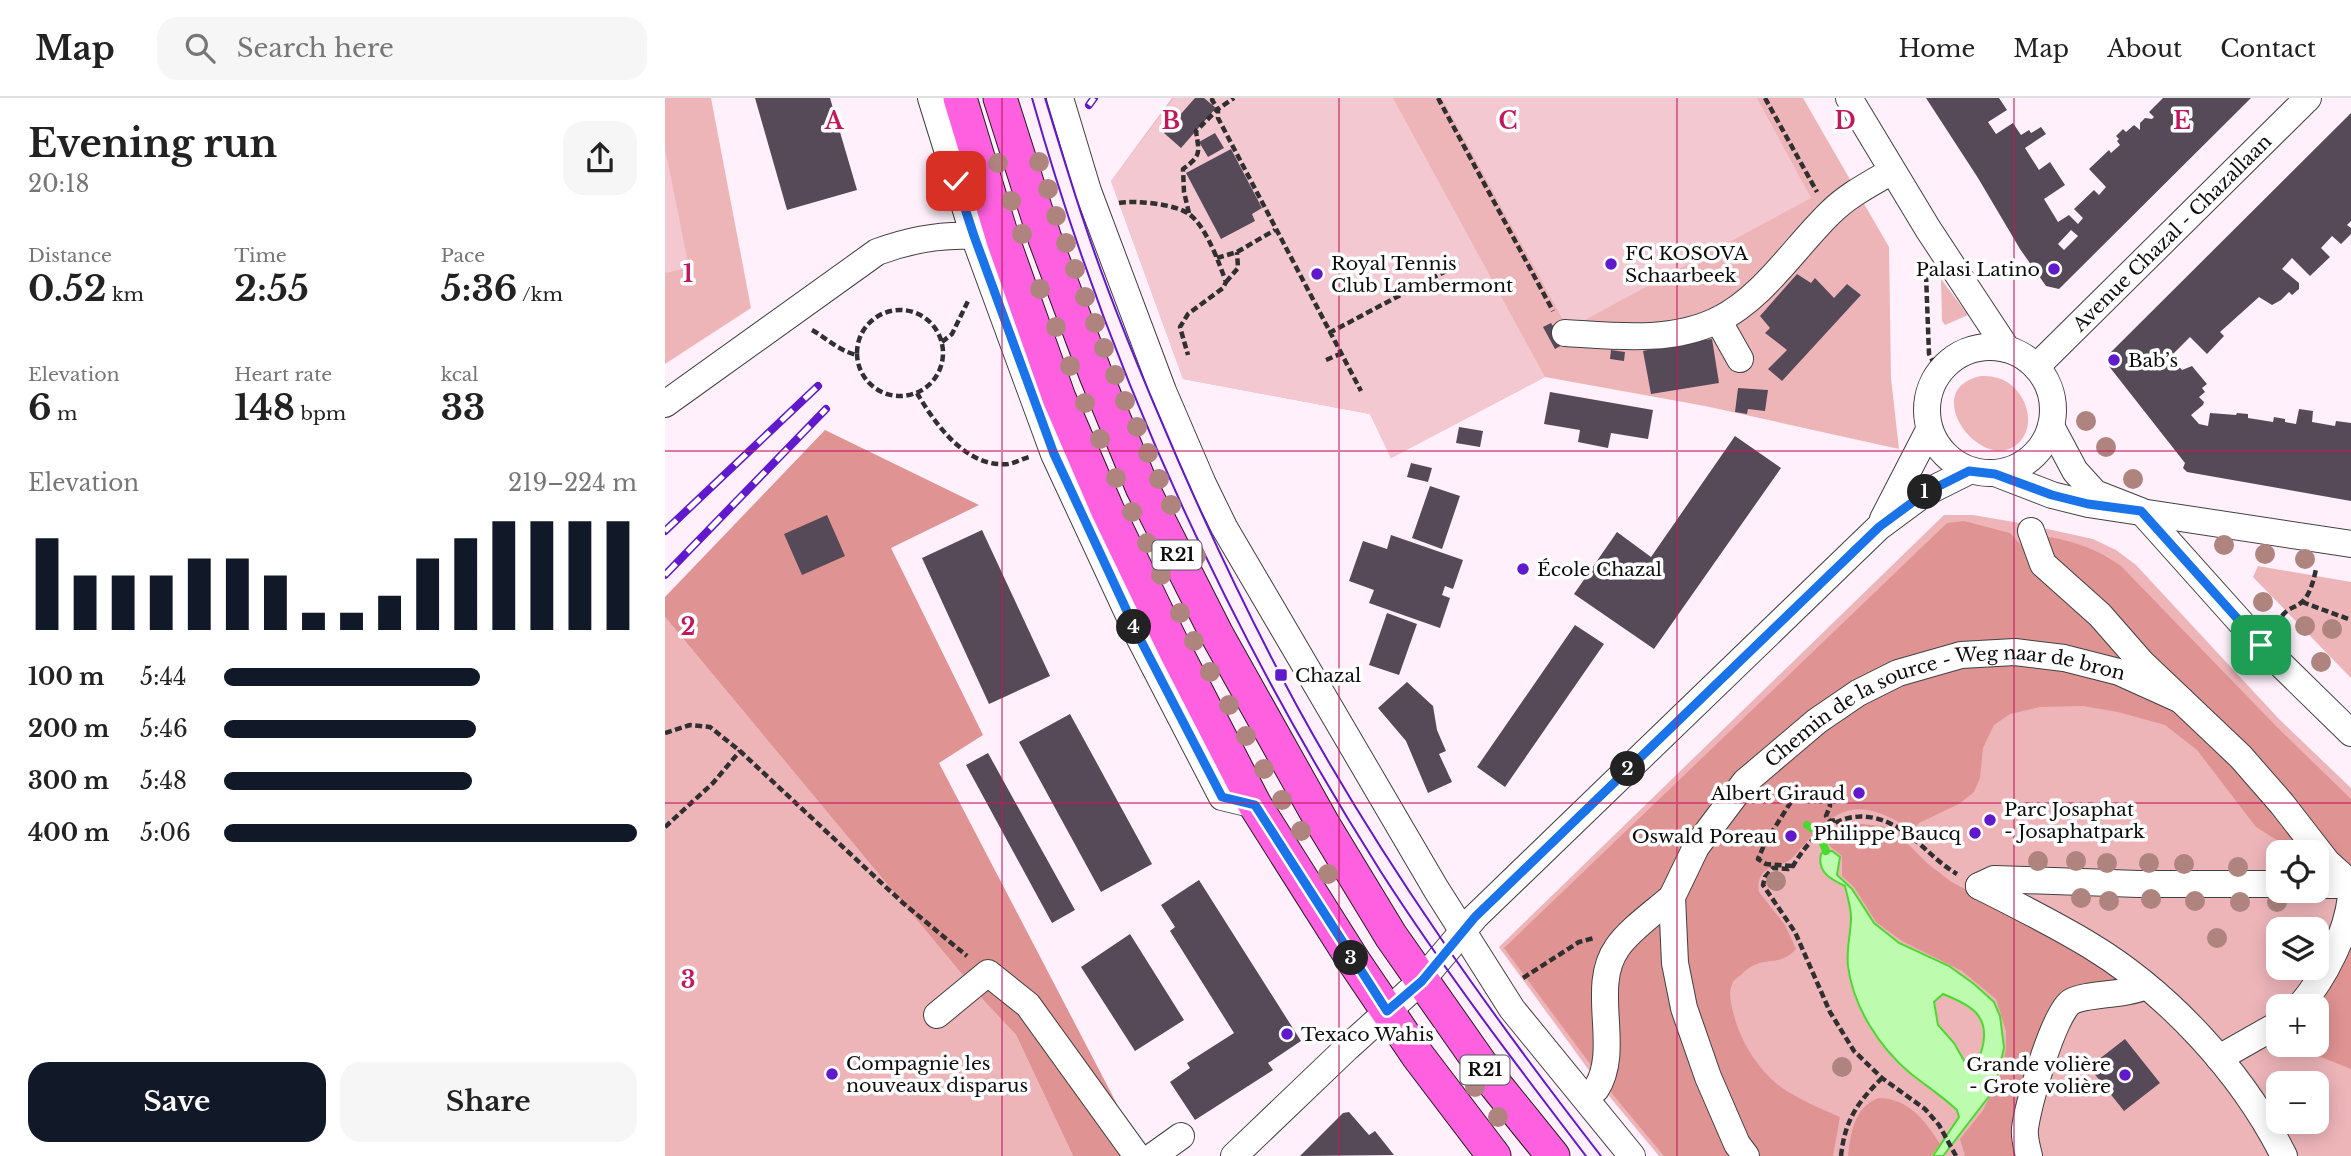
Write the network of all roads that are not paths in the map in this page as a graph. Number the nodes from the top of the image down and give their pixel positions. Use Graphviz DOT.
graph roads {
  1 [pos="931,98"];
  2 [pos="960,98"];
  3 [pos="1000,98"];
  4 [pos="1060,98"];
  5 [pos="1849,98"];
  6 [pos="2308,98"];
  7 [pos="1892,171"];
  8 [pos="974,236"];
  9 [pos="1718,320"];
  10 [pos="1565,333"];
  11 [pos="2007,349"];
  12 [pos="1740,359"];
  13 [pos="2036,367"];
  14 [pos="695,383"];
  15 [pos="665,389"];
  16 [pos="665,404"];
  17 [pos="2051,426"];
  18 [pos="1929,430"];
  19 [pos="1982,472"];
  20 [pos="2141,511"];
  21 [pos="1879,527"];
  22 [pos="2031,531"];
  23 [pos="2351,544"];
  24 [pos="2181,700"];
  25 [pos="2351,733"];
  26 [pos="1255,805"];
  27 [pos="2266,884"];
  28 [pos="2351,884"];
  29 [pos="2329,885"];
  30 [pos="1672,897"];
  31 [pos="2351,897"];
  32 [pos="1463,932"];
  33 [pos="1422,981"];
  34 [pos="2145,986"];
  35 [pos="2308,994"];
  36 [pos="1387,1011"];
  37 [pos="937,1016"];
  38 [pos="2266,1031"];
  39 [pos="2219,1058"];
  40 [pos="1596,1089"];
  41 [pos="1181,1136"];
  42 [pos="1137,1156"];
  43 [pos="1153,1156"];
  44 [pos="1234,1156"];
  45 [pos="1494,1156"];
  46 [pos="1553,1156"];
  47 [pos="1632,1156"];
  48 [pos="1746,1156"];
  49 [pos="2029,1156"];
  50 [pos="2284,1156"];
  1 -- 8 [label="street"];
  2 -- 26 [label="main road, R21"];
  3 -- 33 [label="main road, R21"];
  4 -- 32 [label="street"];
  5 -- 7 [label="street"];
  6 -- 13 [label="street, Avenue Chazal - Chazallaan"];
  7 -- 9 [label="street"];
  7 -- 11 [label="street"];
  8 -- 14 [label="street"];
  8 -- 26 [label="street"];
  9 -- 10 [label="street"];
  9 -- 12 [label="street"];
  11 -- 13 [label="street"];
  11 -- 18 [label="street"];
  13 -- 17 [label="street"];
  14 -- 15 [label="street"];
  14 -- 16 [label="street"];
  17 -- 19 [label="street"];
  17 -- 20 [label="street"];
  18 -- 19 [label="street"];
  18 -- 21 [label="street"];
  19 -- 20 [label="street"];
  19 -- 21 [label="street"];
  20 -- 23 [label="street"];
  20 -- 25 [label="street"];
  21 -- 32 [label="street"];
  22 -- 24 [label="street"];
  24 -- 28 [label="street"];
  24 -- 30 [label="street, Chemin de la source - Weg naar de bron"];
  26 -- 36 [label="main road, R21"];
  27 -- 34 [label="street"];
  28 -- 29 [label="street"];
  30 -- 40 [label="street"];
  30 -- 48 [label="street, Chemin de la source - Weg naar de bron"];
  31 -- 35 [label="street"];
  32 -- 33 [label="street"];
  32 -- 47 [label="street"];
  33 -- 36 [label="street"];
  33 -- 46 [label="main road, R21"];
  34 -- 39 [label="street"];
  34 -- 49 [label="street"];
  36 -- 44 [label="street"];
  36 -- 45 [label="main road, R21"];
  37 -- 42 [label="street"];
  38 -- 39 [label="street"];
  39 -- 50 [label="street"];
  41 -- 43 [label="street"];
}
